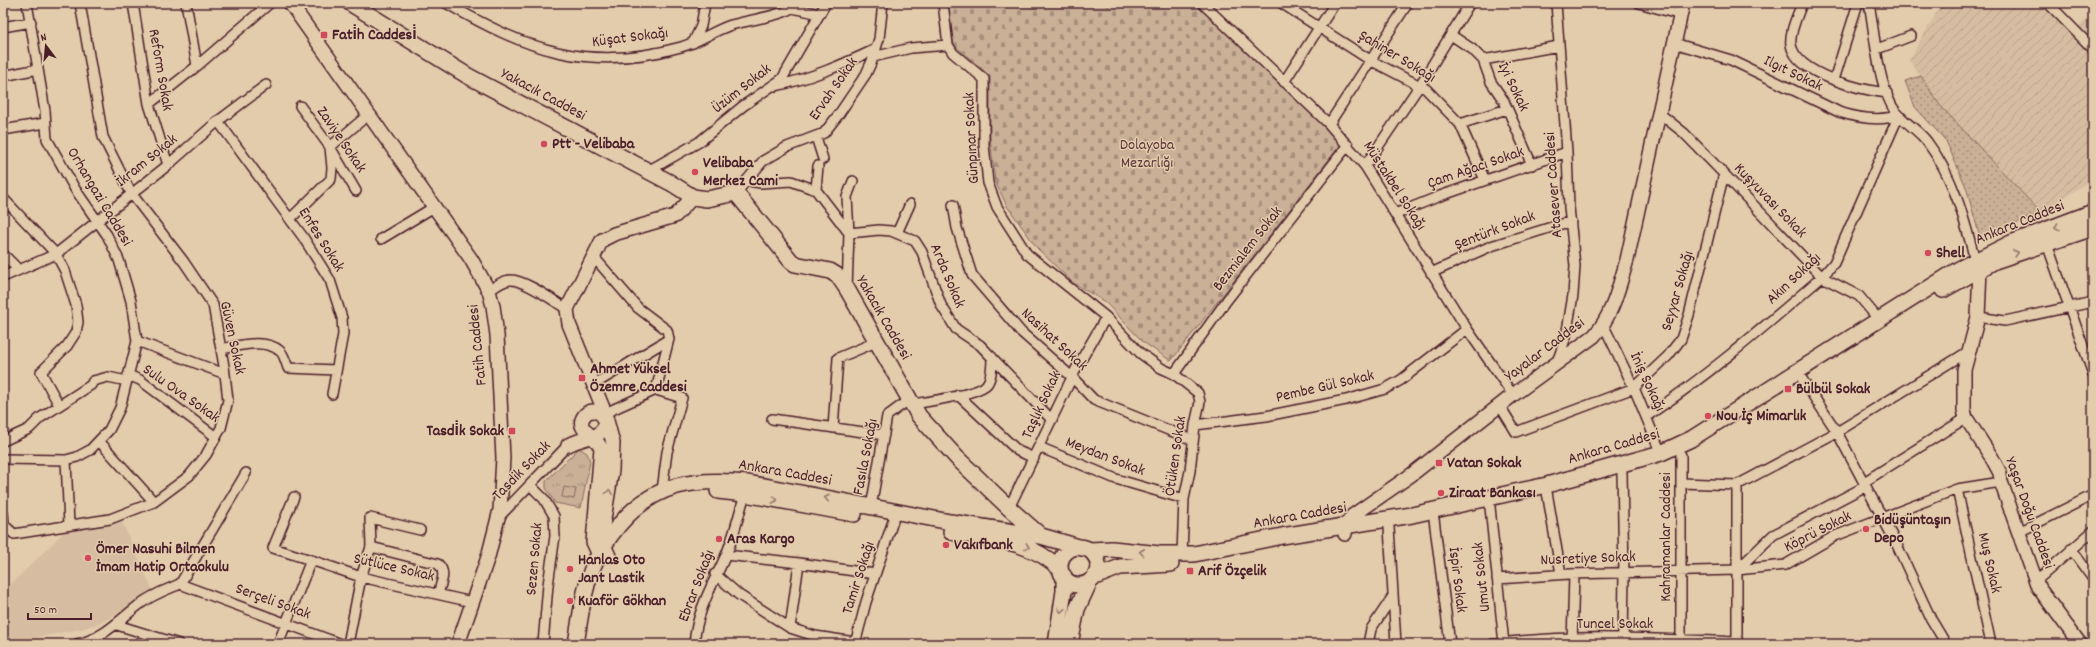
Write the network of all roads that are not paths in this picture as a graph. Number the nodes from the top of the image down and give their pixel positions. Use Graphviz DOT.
graph roads {
  1 [pos="27,3"];
  2 [pos="80,3"];
  3 [pos="133,3"];
  4 [pos="186,3"];
  5 [pos="270,3"];
  6 [pos="290,3"];
  7 [pos="350,3"];
  8 [pos="446,3"];
  9 [pos="705,3"];
  10 [pos="826,3"];
  11 [pos="883,3"];
  12 [pos="943,3"];
  13 [pos="1202,3"];
  14 [pos="1282,3"];
  15 [pos="1335,3"];
  16 [pos="1408,3"];
  17 [pos="1470,3"];
  18 [pos="1556,3"];
  19 [pos="1639,3"];
  20 [pos="1802,3"];
  21 [pos="1858,3"];
  22 [pos="1869,3"];
  23 [pos="2048,3"];
  24 [pos="793,6"];
  25 [pos="1682,9"];
  26 [pos="820,14"];
  27 [pos="31,22"];
  28 [pos="3,27"];
  29 [pos="1320,27"];
  30 [pos="1451,35"];
  31 [pos="1910,36"];
  32 [pos="693,43"];
  33 [pos="1674,43"];
  34 [pos="948,45"];
  35 [pos="1559,46"];
  36 [pos="1877,49"];
  37 [pos="2093,49"];
  38 [pos="875,53"];
  39 [pos="1370,60"];
  40 [pos="1484,60"];
  41 [pos="197,66"];
  42 [pos="38,68"];
  43 [pos="3,76"];
  44 [pos="1834,80"];
  45 [pos="1284,82"];
  46 [pos="266,85"];
  47 [pos="1420,85"];
  48 [pos="774,86"];
  49 [pos="1887,93"];
  50 [pos="149,104"];
  51 [pos="300,106"];
  52 [pos="1507,109"];
  53 [pos="1660,112"];
  54 [pos="368,115"];
  55 [pos="1899,115"];
  56 [pos="218,121"];
  57 [pos="45,123"];
  58 [pos="1329,124"];
  59 [pos="1460,124"];
  60 [pos="3,130"];
  61 [pos="816,137"];
  62 [pos="1348,145"];
  63 [pos="330,146"];
  64 [pos="1567,152"];
  65 [pos="168,165"];
  66 [pos="1532,165"];
  67 [pos="1365,166"];
  68 [pos="648,171"];
  69 [pos="1724,174"];
  70 [pos="1486,180"];
  71 [pos="748,181"];
  72 [pos="853,181"];
  73 [pos="816,190"];
  74 [pos="356,191"];
  75 [pos="131,193"];
  76 [pos="736,194"];
  77 [pos="693,197"];
  78 [pos="3,198"];
  79 [pos="910,204"];
  80 [pos="953,205"];
  81 [pos="434,207"];
  82 [pos="2093,212"];
  83 [pos="1395,214"];
  84 [pos="290,219"];
  85 [pos="1571,220"];
  86 [pos="97,221"];
  87 [pos="2093,228"];
  88 [pos="849,233"];
  89 [pos="897,233"];
  90 [pos="381,239"];
  91 [pos="2047,244"];
  92 [pos="3,254"];
  93 [pos="56,254"];
  94 [pos="593,256"];
  95 [pos="1978,265"];
  96 [pos="19,270"];
  97 [pos="1431,273"];
  98 [pos="3,277"];
  99 [pos="1822,277"];
  100 [pos="847,288"];
  101 [pos="489,291"];
  102 [pos="2093,302"];
  103 [pos="2069,308"];
  104 [pos="567,309"];
  105 [pos="1106,317"];
  106 [pos="1978,317"];
  107 [pos="1879,320"];
  108 [pos="1604,326"];
  109 [pos="1466,329"];
  110 [pos="669,339"];
  111 [pos="137,341"];
  112 [pos="876,342"];
  113 [pos="221,349"];
  114 [pos="1969,351"];
  115 [pos="992,357"];
  116 [pos="1556,363"];
  117 [pos="2091,364"];
  118 [pos="336,370"];
  119 [pos="225,374"];
  120 [pos="1174,374"];
  121 [pos="2093,374"];
  122 [pos="1072,377"];
  123 [pos="128,378"];
  124 [pos="1802,379"];
  125 [pos="590,380"];
  126 [pos="1634,388"];
  127 [pos="656,390"];
  128 [pos="332,394"];
  129 [pos="958,395"];
  130 [pos="1513,395"];
  131 [pos="911,402"];
  132 [pos="59,405"];
  133 [pos="1500,406"];
  134 [pos="1647,416"];
  135 [pos="605,417"];
  136 [pos="1966,418"];
  137 [pos="772,419"];
  138 [pos="582,420"];
  139 [pos="1052,420"];
  140 [pos="1195,425"];
  141 [pos="833,428"];
  142 [pos="1837,432"];
  143 [pos="592,435"];
  144 [pos="884,435"];
  145 [pos="216,437"];
  146 [pos="1193,440"];
  147 [pos="3,441"];
  148 [pos="100,442"];
  149 [pos="568,445"];
  150 [pos="1039,447"];
  151 [pos="1679,451"];
  152 [pos="1661,453"];
  153 [pos="1034,458"];
  154 [pos="3,459"];
  155 [pos="66,460"];
  156 [pos="1622,472"];
  157 [pos="246,473"];
  158 [pos="2001,482"];
  159 [pos="1681,483"];
  160 [pos="1865,484"];
  161 [pos="530,485"];
  162 [pos="1737,485"];
  163 [pos="1957,489"];
  164 [pos="662,491"];
  165 [pos="1547,492"];
  166 [pos="745,494"];
  167 [pos="2093,495"];
  168 [pos="294,497"];
  169 [pos="1184,499"];
  170 [pos="154,502"];
  171 [pos="871,507"];
  172 [pos="1009,508"];
  173 [pos="1490,508"];
  174 [pos="3,513"];
  175 [pos="498,518"];
  176 [pos="1883,518"];
  177 [pos="1434,519"];
  178 [pos="893,521"];
  179 [pos="4,524"];
  180 [pos="69,525"];
  181 [pos="1389,527"];
  182 [pos="1003,529"];
  183 [pos="420,530"];
  184 [pos="1345,530"];
  185 [pos="2093,531"];
  186 [pos="2019,532"];
  187 [pos="1041,536"];
  188 [pos="370,547"];
  189 [pos="1086,549"];
  190 [pos="2071,549"];
  191 [pos="604,552"];
  192 [pos="726,555"];
  193 [pos="1182,555"];
  194 [pos="310,560"];
  195 [pos="799,563"];
  196 [pos="1737,570"];
  197 [pos="1061,572"];
  198 [pos="1680,572"];
  199 [pos="1624,573"];
  200 [pos="715,574"];
  201 [pos="875,574"];
  202 [pos="1561,574"];
  203 [pos="1574,574"];
  204 [pos="361,577"];
  205 [pos="1092,579"];
  206 [pos="1497,579"];
  207 [pos="2093,579"];
  208 [pos="2036,581"];
  209 [pos="180,584"];
  210 [pos="438,594"];
  211 [pos="1393,596"];
  212 [pos="472,602"];
  213 [pos="286,623"];
  214 [pos="117,625"];
  215 [pos="790,628"];
  216 [pos="1623,641"];
  217 [pos="1572,642"];
  218 [pos="1681,642"];
  219 [pos="855,643"];
  220 [pos="1504,643"];
  221 [pos="1737,643"];
  222 [pos="77,644"];
  223 [pos="178,644"];
  224 [pos="278,644"];
  225 [pos="341,644"];
  226 [pos="348,644"];
  227 [pos="458,644"];
  228 [pos="543,644"];
  229 [pos="576,644"];
  230 [pos="585,644"];
  231 [pos="694,644"];
  232 [pos="1056,644"];
  233 [pos="1070,644"];
  234 [pos="1368,644"];
  235 [pos="1396,644"];
  236 [pos="1450,644"];
  237 [pos="1493,644"];
  238 [pos="1946,644"];
  239 [pos="1992,644"];
  240 [pos="2080,644"];
  1 -- 27 [label="street, Orhangazi Caddesi"];
  2 -- 75 [label="street, Güven Sokak"];
  3 -- 50 [label="street, Reform Sokak"];
  4 -- 41 [label="street"];
  5 -- 41 [label="street"];
  6 -- 54 [label="street, Fatih Caddesi"];
  7 -- 68 [label="main road, Yakacık Caddesi"];
  8 -- 32 [label="street, Küşat Sokağı"];
  9 -- 32 [label="street"];
  10 -- 26 [label="street, Üzüm Sokak"];
  11 -- 38 [label="street, Ervah Sokak"];
  12 -- 34 [label="street"];
  13 -- 45 [label="street, Müstakbel Sokağı"];
  14 -- 29 [label="street, Şahiner Sokağı"];
  15 -- 29 [label="street"];
  16 -- 39 [label="street"];
  17 -- 30 [label="street"];
  18 -- 35 [label="street, Atasever Caddesi"];
  19 -- 25 [label="street"];
  20 -- 44 [label="street"];
  21 -- 44 [label="street"];
  22 -- 36 [label="street"];
  23 -- 37 [label="street"];
  24 -- 26 [label="street"];
  24 -- 32 [label="street, Küşat Sokağı"];
  25 -- 33 [label="street, Yayalar Caddesi"];
  26 -- 48 [label="street, Üzüm Sokak"];
  27 -- 28 [label="street"];
  27 -- 42 [label="street, Orhangazi Caddesi"];
  29 -- 39 [label="street, Şahiner Sokağı"];
  29 -- 45 [label="street"];
  30 -- 40 [label="street, İyi Sokak"];
  30 -- 47 [label="street"];
  31 -- 36 [label="street"];
  33 -- 53 [label="street, Yayalar Caddesi"];
  33 -- 55 [label="street, Ilgıt Sokak"];
  34 -- 38 [label="street"];
  34 -- 105 [label="street, Günpınar Sokak"];
  35 -- 40 [label="street"];
  35 -- 64 [label="street, Atasever Caddesi"];
  36 -- 49 [label="street"];
  38 -- 48 [label="street"];
  38 -- 61 [label="street, Ervah Sokak"];
  39 -- 47 [label="street, Şahiner Sokağı"];
  39 -- 58 [label="street"];
  40 -- 52 [label="street, İyi Sokak"];
  41 -- 50 [label="street"];
  42 -- 43 [label="street"];
  42 -- 57 [label="street, Orhangazi Caddesi"];
  44 -- 49 [label="street"];
  45 -- 58 [label="street, Müstakbel Sokağı"];
  46 -- 56 [label="street, İkram Sokak"];
  47 -- 59 [label="street, Şahiner Sokağı"];
  47 -- 67 [label="street"];
  48 -- 68 [label="street, Üzüm Sokak"];
  49 -- 55 [label="street"];
  50 -- 65 [label="street, Reform Sokak"];
  51 -- 63 [label="street, Zaviye Sokak"];
  52 -- 59 [label="street"];
  52 -- 66 [label="street, İyi Sokak"];
  53 -- 69 [label="street, Kuşyuvası Sokak"];
  53 -- 108 [label="street, Yayalar Caddesi"];
  54 -- 63 [label="street"];
  54 -- 81 [label="street, Fatih Caddesi"];
  55 -- 95 [label="street"];
  55 -- 99 [label="street, Akın Sokağı"];
  56 -- 65 [label="street, İkram Sokak"];
  56 -- 84 [label="street, Enfes Sokak"];
  57 -- 60 [label="street"];
  57 -- 86 [label="street, Orhangazi Caddesi"];
  58 -- 62 [label="street, Müstakbel Sokağı"];
  59 -- 70 [label="street, Şahiner Sokağı"];
  61 -- 71 [label="street, Ervah Sokak"];
  61 -- 73 [label="street"];
  62 -- 67 [label="street, Müstakbel Sokağı"];
  62 -- 120 [label="street, Bezmialem Sokak"];
  63 -- 74 [label="street, Zaviye Sokak"];
  63 -- 84 [label="street"];
  64 -- 66 [label="street, Çam Ağacı Sokak"];
  64 -- 85 [label="street, Atasever Caddesi"];
  65 -- 75 [label="street, İkram Sokak"];
  66 -- 70 [label="street, Çam Ağacı Sokak"];
  67 -- 83 [label="street, Müstakbel Sokağı"];
  68 -- 77 [label="main road, Yakacık Caddesi"];
  69 -- 99 [label="street, Kuşyuvası Sokak"];
  69 -- 126 [label="street, Seyyar Sokağı"];
  70 -- 83 [label="street, Çam Ağacı Sokak"];
  71 -- 73 [label="street"];
  71 -- 76 [label="street, Ervah Sokak"];
  72 -- 88 [label="street"];
  73 -- 88 [label="street"];
  75 -- 86 [label="street, İkram Sokak"];
  75 -- 113 [label="street, Güven Sokak"];
  76 -- 77 [label="main road, Yakacık Caddesi"];
  76 -- 100 [label="main road, Yakacık Caddesi"];
  77 -- 94 [label="street"];
  78 -- 93 [label="street"];
  79 -- 89 [label="street"];
  80 -- 122 [label="street, Nasihat Sokak"];
  81 -- 90 [label="street"];
  81 -- 101 [label="street, Fatih Caddesi"];
  82 -- 95 [label="main road, Ankara Caddesi, one-way"];
  83 -- 97 [label="street, Müstakbel Sokağı"];
  84 -- 118 [label="street, Enfes Sokak"];
  85 -- 97 [label="street, Şentürk Sokak"];
  85 -- 116 [label="street, Atasever Caddesi"];
  86 -- 93 [label="street, İkram Sokak"];
  86 -- 111 [label="street, Orhangazi Caddesi"];
  87 -- 91 [label="main road, Ankara Caddesi"];
  88 -- 89 [label="street, Arda Sokak"];
  88 -- 100 [label="street"];
  89 -- 115 [label="street, Arda Sokak"];
  95 -- 91 [label="main road, Ankara Caddesi, one-way"];
  91 -- 103 [label="street"];
  92 -- 96 [label="street"];
  93 -- 96 [label="street, İkram Sokak"];
  93 -- 132 [label="street"];
  94 -- 104 [label="street"];
  94 -- 110 [label="street"];
  95 -- 106 [label="street, Yaşar Doğu Caddesi"];
  95 -- 107 [label="main road, Ankara Caddesi"];
  95 -- 124 [label="main road, Ankara Caddesi"];
  96 -- 98 [label="street, İkram Sokak"];
  97 -- 109 [label="street, Müstakbel Sokağı"];
  99 -- 107 [label="street, Kuşyuvası Sokak"];
  99 -- 134 [label="street, Akın Sokağı"];
  100 -- 112 [label="main road, Yakacık Caddesi"];
  101 -- 104 [label="street"];
  101 -- 175 [label="street, Fatih Caddesi"];
  102 -- 103 [label="street"];
  103 -- 106 [label="street"];
  103 -- 117 [label="street"];
  104 -- 125 [label="street"];
  105 -- 120 [label="street, Günpınar Sokak"];
  105 -- 122 [label="street, Taşlık Sokak"];
  106 -- 114 [label="street, Yaşar Doğu Caddesi"];
  107 -- 151 [label="main road, Ankara Caddesi"];
  108 -- 116 [label="street, Yayalar Caddesi"];
  108 -- 126 [label="street, İniş Sokağı"];
  109 -- 130 [label="street, Müstakbel Sokağı"];
  109 -- 140 [label="street, Pembe Gül Sokak"];
  110 -- 125 [label="street"];
  110 -- 127 [label="street"];
  111 -- 119 [label="street"];
  111 -- 123 [label="street, Orhangazi Caddesi"];
  112 -- 131 [label="main road, Yakacık Caddesi"];
  112 -- 141 [label="street"];
  113 -- 118 [label="street"];
  113 -- 119 [label="street, Güven Sokak"];
  114 -- 136 [label="street, Yaşar Doğu Caddesi"];
  114 -- 142 [label="street"];
  115 -- 129 [label="street"];
  115 -- 139 [label="street, Arda Sokak"];
  116 -- 130 [label="street, Yayalar Caddesi"];
  117 -- 121 [label="street"];
  118 -- 128 [label="street, Enfes Sokak"];
  119 -- 145 [label="street, Güven Sokak"];
  120 -- 140 [label="street, Ötüken Sokak"];
  122 -- 139 [label="street, Taşlık Sokak"];
  122 -- 146 [label="street, Nasihat Sokak"];
  123 -- 132 [label="street, Sulu Ova Sokak"];
  123 -- 145 [label="street, Sulu Ova Sokak"];
  123 -- 148 [label="street, Orhangazi Caddesi"];
  124 -- 142 [label="street"];
  124 -- 151 [label="main road, Ankara Caddesi"];
  125 -- 135 [label="street"];
  125 -- 138 [label="street"];
  126 -- 133 [label="street, Seyyar Sokağı"];
  126 -- 134 [label="street, İniş Sokağı"];
  127 -- 135 [label="street"];
  127 -- 164 [label="street"];
  129 -- 131 [label="street"];
  129 -- 153 [label="street"];
  130 -- 133 [label="street, Yayalar Caddesi"];
  131 -- 144 [label="street, Fasıla Sokağı"];
  131 -- 172 [label="main road, Yakacık Caddesi"];
  132 -- 147 [label="street, Sulu Ova Sokak"];
  133 -- 184 [label="street, Yayalar Caddesi"];
  134 -- 152 [label="street, İniş Sokağı"];
  135 -- 138 [label="street"];
  135 -- 143 [label="street"];
  191 -- 135 [label="street, one-way"];
  136 -- 158 [label="street, Yaşar Doğu Caddesi"];
  136 -- 160 [label="street"];
  137 -- 141 [label="street"];
  138 -- 143 [label="street"];
  138 -- 149 [label="street"];
  139 -- 150 [label="street, Taşlık Sokak"];
  140 -- 146 [label="street, Ötüken Sokak"];
  141 -- 144 [label="street"];
  142 -- 160 [label="street"];
  142 -- 162 [label="street"];
  143 -- 149 [label="street"];
  143 -- 191 [label="street"];
  144 -- 171 [label="street, Fasıla Sokağı"];
  145 -- 170 [label="street, Güven Sokak"];
  146 -- 169 [label="street, Ötüken Sokak"];
  148 -- 155 [label="street, Orhangazi Caddesi"];
  148 -- 170 [label="street"];
  149 -- 161 [label="street, Tasdik Sokak"];
  150 -- 153 [label="street, Taşlık Sokak"];
  150 -- 169 [label="street, Meydan Sokak"];
  151 -- 152 [label="main road, Ankara Caddesi"];
  151 -- 156 [label="main road, Ankara Caddesi"];
  151 -- 159 [label="street, Kahramanlar Caddesi"];
  152 -- 184 [label="main road, Ankara Caddesi"];
  153 -- 172 [label="street, Taşlık Sokak"];
  154 -- 155 [label="street, Orhangazi Caddesi"];
  155 -- 180 [label="street"];
  156 -- 165 [label="main road, Ankara Caddesi"];
  156 -- 199 [label="street"];
  157 -- 209 [label="street"];
  158 -- 163 [label="street, Köprü Sokak"];
  158 -- 186 [label="street, Yaşar Doğu Caddesi"];
  159 -- 162 [label="street"];
  159 -- 198 [label="street, Kahramanlar Caddesi"];
  160 -- 176 [label="street"];
  160 -- 196 [label="street"];
  161 -- 175 [label="street, Tasdik Sokak"];
  161 -- 228 [label="street, Sezen Sokak"];
  162 -- 196 [label="street"];
  163 -- 176 [label="street, Köprü Sokak"];
  163 -- 239 [label="street, Muş Sokak"];
  171 -- 164 [label="main road, Ankara Caddesi, one-way"];
  164 -- 191 [label="main road, Ankara Caddesi"];
  165 -- 173 [label="main road, Ankara Caddesi"];
  165 -- 202 [label="street"];
  166 -- 178 [label="main road, Ankara Caddesi, one-way"];
  166 -- 191 [label="main road, Ankara Caddesi"];
  166 -- 192 [label="street, Ebrar Sokağı"];
  167 -- 186 [label="street"];
  168 -- 194 [label="street"];
  169 -- 193 [label="street, Ötüken Sokak"];
  170 -- 180 [label="street, Güven Sokak"];
  171 -- 182 [label="main road, Ankara Caddesi"];
  172 -- 182 [label="main road"];
  172 -- 187 [label="main road, Yakacık Caddesi"];
  173 -- 177 [label="main road, Ankara Caddesi"];
  173 -- 206 [label="street, Umut Sokak"];
  174 -- 179 [label="street"];
  175 -- 212 [label="street, Fatih Caddesi"];
  176 -- 196 [label="street, Köprü Sokak"];
  176 -- 238 [label="street"];
  177 -- 181 [label="main road, Ankara Caddesi"];
  177 -- 236 [label="street, İspir Sokak"];
  178 -- 197 [label="main road, Ankara Caddesi, one-way"];
  178 -- 201 [label="street, Tamir Sokağı"];
  179 -- 180 [label="street, Güven Sokak"];
  181 -- 184 [label="main road, Ankara Caddesi"];
  181 -- 211 [label="street"];
  182 -- 187 [label="main road, Ankara Caddesi"];
  183 -- 188 [label="street"];
  184 -- 193 [label="main road, Ankara Caddesi"];
  184 -- 205 [label="main road, Ankara Caddesi"];
  185 -- 190 [label="street"];
  186 -- 208 [label="street, Yaşar Doğu Caddesi"];
  187 -- 189 [label="main road, Ankara Caddesi"];
  188 -- 204 [label="street"];
  188 -- 210 [label="street"];
  193 -- 189 [label="main road, Ankara Caddesi, one-way"];
  189 -- 197 [label="main road"];
  189 -- 205 [label="main road"];
  190 -- 207 [label="street"];
  190 -- 208 [label="street"];
  191 -- 229 [label="main road, Ankara Caddesi"];
  191 -- 230 [label="main road, Ankara Caddesi"];
  192 -- 195 [label="street"];
  192 -- 200 [label="street, Ebrar Sokağı"];
  194 -- 204 [label="street, Sütlüce Sokak"];
  194 -- 213 [label="street"];
  195 -- 201 [label="street"];
  195 -- 215 [label="street"];
  196 -- 198 [label="street, Köprü Sokak"];
  196 -- 221 [label="street"];
  197 -- 205 [label="main road, Ankara Caddesi"];
  197 -- 232 [label="main road, one-way"];
  198 -- 199 [label="street, Nusretiye Sokak"];
  198 -- 218 [label="street, Kahramanlar Caddesi"];
  199 -- 203 [label="street, Nusretiye Sokak"];
  199 -- 216 [label="street"];
  200 -- 215 [label="street"];
  200 -- 231 [label="street, Ebrar Sokağı"];
  201 -- 219 [label="street, Tamir Sokağı"];
  202 -- 203 [label="street, Nusretiye Sokak"];
  202 -- 206 [label="street, Nusretiye Sokak"];
  203 -- 217 [label="street"];
  204 -- 210 [label="street, Sütlüce Sokak"];
  204 -- 226 [label="street"];
  205 -- 233 [label="main road"];
  206 -- 220 [label="street, Umut Sokak"];
  208 -- 240 [label="street, Yaşar Doğu Caddesi"];
  209 -- 213 [label="street, Serçeli Sokak"];
  209 -- 214 [label="street"];
  210 -- 212 [label="street, Sütlüce Sokak"];
  211 -- 234 [label="street"];
  211 -- 235 [label="street"];
  212 -- 227 [label="street, Fatih Caddesi"];
  213 -- 224 [label="street"];
  213 -- 225 [label="street, Serçeli Sokak"];
  214 -- 222 [label="street"];
  214 -- 223 [label="street"];
  215 -- 219 [label="street"];
  216 -- 217 [label="street, Tuncel Sokak"];
  216 -- 218 [label="street, Tuncel Sokak"];
  217 -- 220 [label="street, Tuncel Sokak"];
  218 -- 221 [label="street, Tuncel Sokak"];
  220 -- 237 [label="street, Tuncel Sokak"];
}
